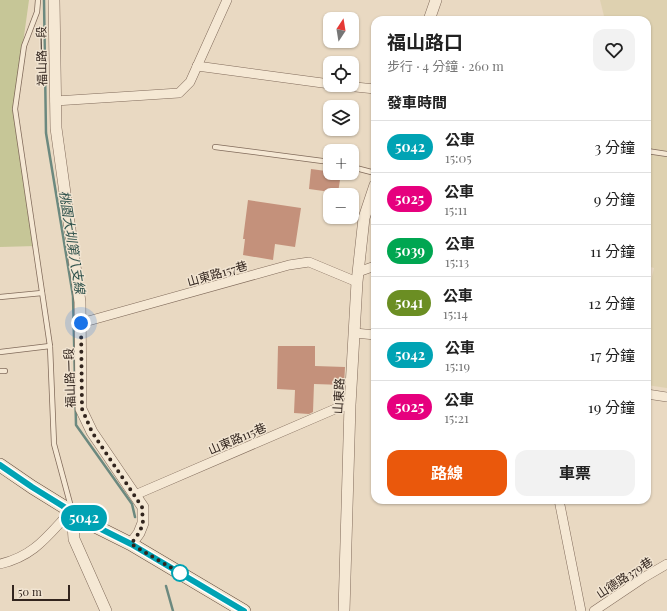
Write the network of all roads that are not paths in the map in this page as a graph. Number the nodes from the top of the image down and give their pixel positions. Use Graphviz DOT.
graph roads {
  1 [pos="38,0"];
  2 [pos="54,0"];
  3 [pos="228,0"];
  4 [pos="436,0"];
  5 [pos="431,16"];
  6 [pos="197,66"];
  7 [pos="323,83"];
  8 [pos="359,87"];
  9 [pos="371,89"];
  10 [pos="55,102"];
  11 [pos="215,147"];
  12 [pos="651,151"];
  13 [pos="667,154"];
  14 [pos="323,161"];
  15 [pos="359,169"];
  16 [pos="371,172"];
  17 [pos="371,197"];
  18 [pos="371,268"];
  19 [pos="357,277"];
  20 [pos="42,293"];
  21 [pos="0,297"];
  22 [pos="81,323"];
  23 [pos="355,333"];
  24 [pos="371,335"];
  25 [pos="50,346"];
  26 [pos="0,352"];
  27 [pos="651,395"];
  28 [pos="667,397"];
  29 [pos="350,405"];
  30 [pos="0,464"];
  31 [pos="135,495"];
  32 [pos="560,504"];
  33 [pos="72,510"];
  34 [pos="131,544"];
  35 [pos="0,564"];
  36 [pos="667,564"];
  37 [pos="106,611"];
  38 [pos="244,611"];
  39 [pos="344,611"];
  40 [pos="582,611"];
  41 [pos="594,611"];
  1 -- 20 [label="lane"];
  2 -- 10 [label="street, 福山路一段"];
  3 -- 6 [label="street"];
  4 -- 5 [label="street"];
  6 -- 7 [label="street"];
  6 -- 10 [label="street"];
  8 -- 9 [label="street"];
  10 -- 22 [label="street, 福山路一段"];
  11 -- 14 [label="lane"];
  12 -- 13 [label="lane"];
  15 -- 16 [label="lane"];
  17 -- 19 [label="street, 山東路"];
  18 -- 19 [label="street"];
  19 -- 22 [label="street, 山東路157巷"];
  19 -- 23 [label="street, 山東路"];
  20 -- 21 [label="lane"];
  20 -- 25 [label="lane"];
  22 -- 31 [label="street, 福山路一段"];
  23 -- 24 [label="street"];
  23 -- 29 [label="street, 山東路"];
  25 -- 26 [label="lane"];
  25 -- 33 [label="lane"];
  27 -- 28 [label="street"];
  29 -- 31 [label="street, 山東路115巷"];
  29 -- 39 [label="street, 山東路"];
  30 -- 33 [label="main road"];
  31 -- 34 [label="street, 福山路一段"];
  32 -- 40 [label="street"];
  33 -- 34 [label="main road"];
  33 -- 35 [label="street"];
  33 -- 37 [label="street"];
  34 -- 38 [label="main road"];
  36 -- 41 [label="street, 山德路379巷"];
}
